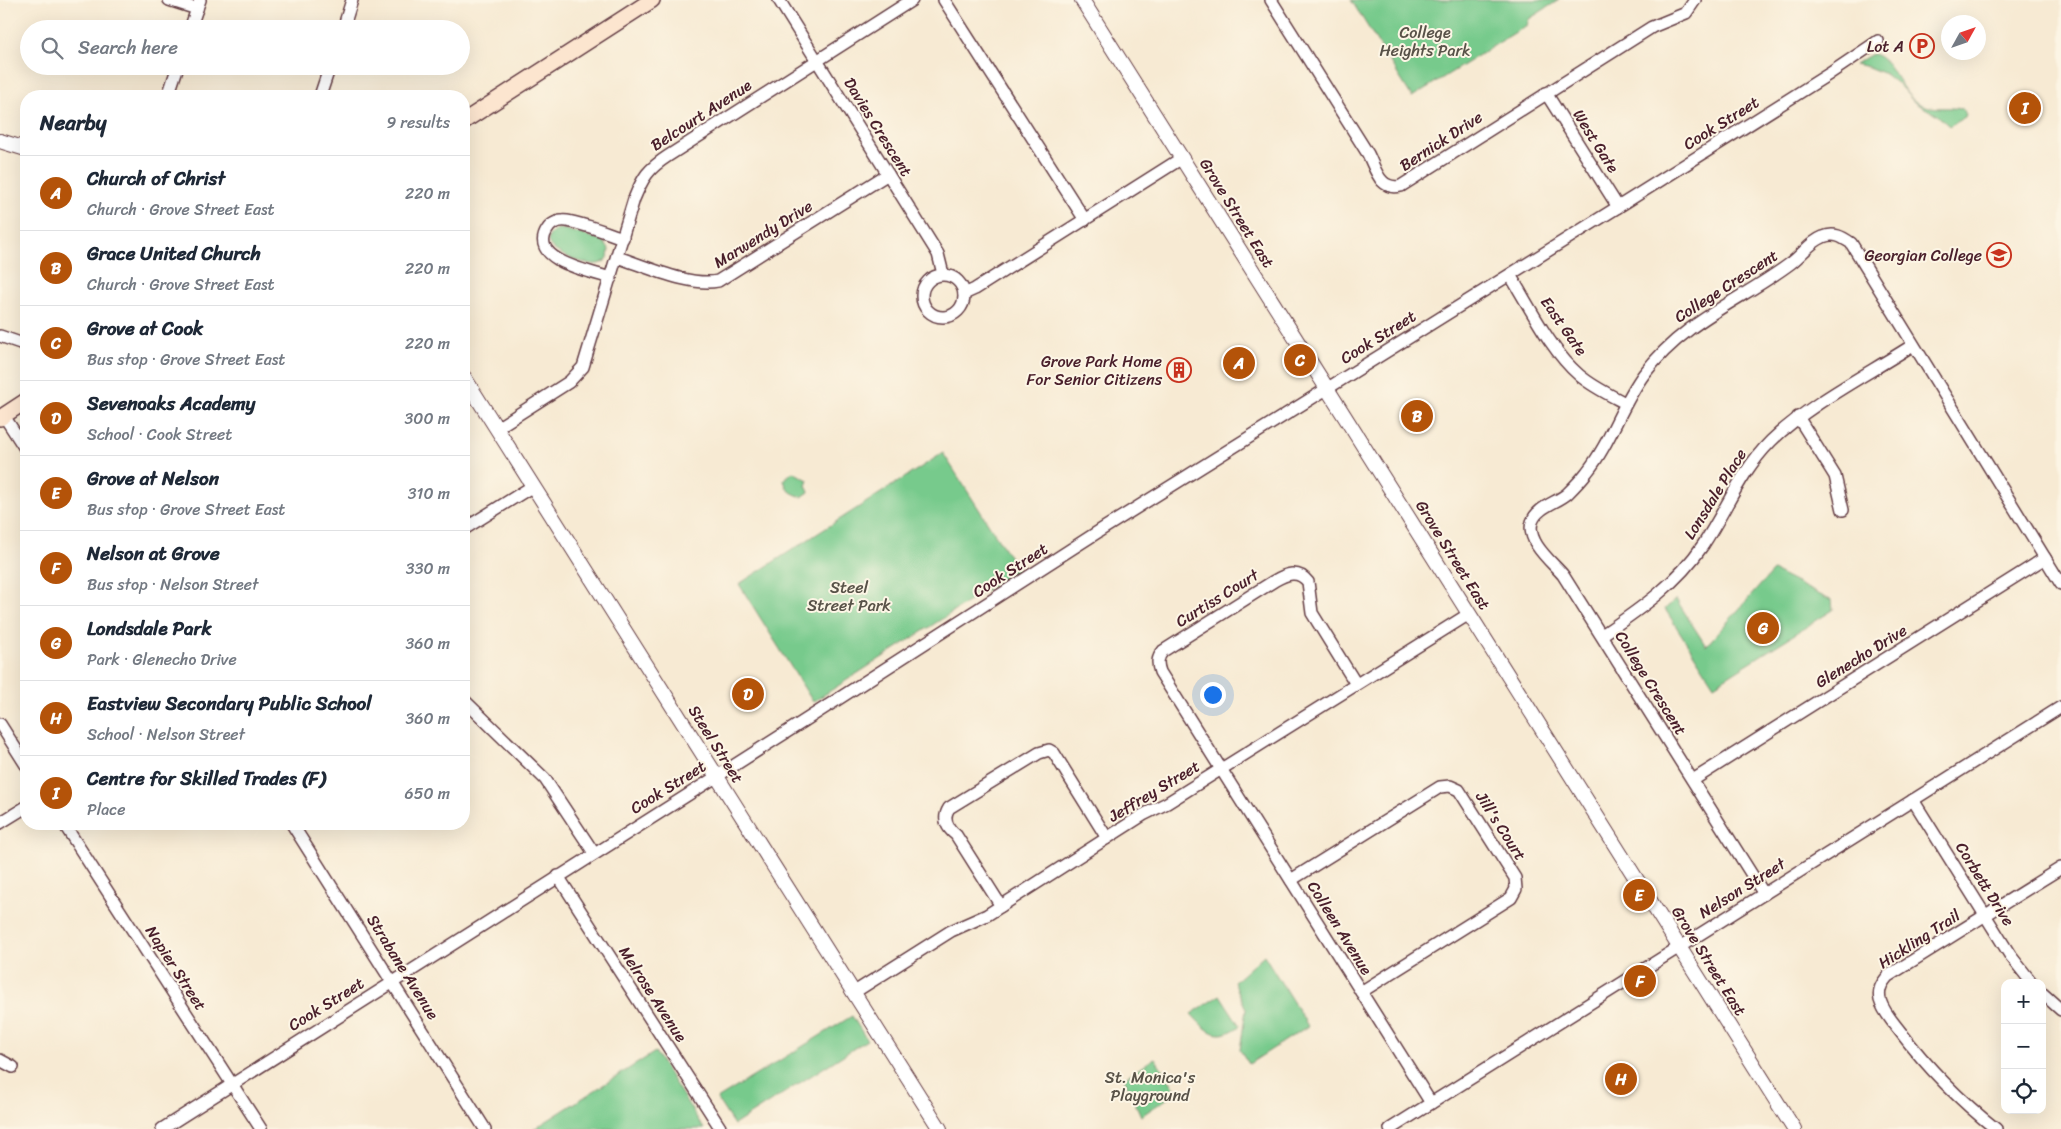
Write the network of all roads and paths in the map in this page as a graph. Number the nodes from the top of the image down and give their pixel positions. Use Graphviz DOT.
graph roads {
  1 [pos="169,0"];
  2 [pos="352,0"];
  3 [pos="652,0"];
  4 [pos="779,0"];
  5 [pos="912,0"];
  6 [pos="944,0"];
  7 [pos="1082,0"];
  8 [pos="1271,0"];
  9 [pos="1695,0"];
  10 [pos="198,5"];
  11 [pos="193,20"];
  12 [pos="346,20"];
  13 [pos="1878,41"];
  14 [pos="817,60"];
  15 [pos="175,75"];
  16 [pos="327,75"];
  17 [pos="170,90"];
  18 [pos="322,90"];
  19 [pos="1546,93"];
  20 [pos="470,117"];
  21 [pos="0,141"];
  22 [pos="20,147"];
  23 [pos="1182,158"];
  24 [pos="888,174"];
  25 [pos="1618,207"];
  26 [pos="1085,220"];
  27 [pos="623,238"];
  28 [pos="617,258"];
  29 [pos="943,274"];
  30 [pos="1510,275"];
  31 [pos="611,278"];
  32 [pos="964,294"];
  33 [pos="0,336"];
  34 [pos="20,343"];
  35 [pos="1913,346"];
  36 [pos="470,386"];
  37 [pos="1327,388"];
  38 [pos="1626,403"];
  39 [pos="20,405"];
  40 [pos="2,417"];
  41 [pos="1798,418"];
  42 [pos="497,428"];
  43 [pos="20,442"];
  44 [pos="533,486"];
  45 [pos="1843,510"];
  46 [pos="470,525"];
  47 [pos="2045,558"];
  48 [pos="2061,584"];
  49 [pos="1469,614"];
  50 [pos="1602,635"];
  51 [pos="1356,684"];
  52 [pos="470,706"];
  53 [pos="2061,707"];
  54 [pos="0,724"];
  55 [pos="20,755"];
  56 [pos="1221,769"];
  57 [pos="716,776"];
  58 [pos="1693,780"];
  59 [pos="1913,800"];
  60 [pos="20,811"];
  61 [pos="0,824"];
  62 [pos="68,830"];
  63 [pos="296,830"];
  64 [pos="1107,838"];
  65 [pos="594,853"];
  66 [pos="2061,868"];
  67 [pos="558,876"];
  68 [pos="1291,880"];
  69 [pos="1764,894"];
  70 [pos="1001,906"];
  71 [pos="1985,915"];
  72 [pos="1679,947"];
  73 [pos="2029,979"];
  74 [pos="393,981"];
  75 [pos="1361,992"];
  76 [pos="854,993"];
  77 [pos="2046,997"];
  78 [pos="2061,1010"];
  79 [pos="0,1060"];
  80 [pos="13,1067"];
  81 [pos="232,1084"];
  82 [pos="1431,1103"];
  83 [pos="162,1129"];
  84 [pos="261,1129"];
  85 [pos="485,1129"];
  86 [pos="721,1129"];
  87 [pos="940,1129"];
  88 [pos="1390,1129"];
  89 [pos="1794,1129"];
  90 [pos="1996,1129"];
  1 -- 10 [label="street"];
  2 -- 12 [label="street"];
  3 -- 20 [label="main road"];
  4 -- 14 [label="street, Davies Crescent"];
  5 -- 14 [label="street, Belcourt Avenue"];
  6 -- 26 [label="street"];
  7 -- 23 [label="street, Grove Street East"];
  8 -- 19 [label="street, Bernick Drive"];
  9 -- 19 [label="street, Bernick Drive"];
  10 -- 11 [label="street"];
  13 -- 25 [label="street, Cook Street"];
  14 -- 24 [label="street, Davies Crescent"];
  14 -- 27 [label="street, Belcourt Avenue"];
  15 -- 17 [label="street"];
  16 -- 18 [label="street"];
  19 -- 25 [label="street, West Gate"];
  21 -- 22 [label="street"];
  23 -- 26 [label="street"];
  23 -- 37 [label="street, Grove Street East"];
  24 -- 28 [label="street, Marwendy Drive"];
  24 -- 29 [label="street, Davies Crescent"];
  25 -- 30 [label="street, Cook Street"];
  26 -- 32 [label="street"];
  27 -- 28 [label="street, Belcourt Avenue"];
  27 -- 31 [label="street"];
  28 -- 31 [label="street, Belcourt Avenue"];
  29 -- 32 [label="street"];
  29 -- 32 [label="street"];
  30 -- 37 [label="street, Cook Street"];
  30 -- 38 [label="street, East Gate"];
  31 -- 42 [label="street, Belcourt Avenue"];
  33 -- 34 [label="street"];
  35 -- 38 [label="street, College Crescent"];
  35 -- 41 [label="street, Lonsdale Place"];
  35 -- 47 [label="street, College Crescent"];
  36 -- 42 [label="street, Steel Street"];
  37 -- 49 [label="street, Grove Street East"];
  37 -- 57 [label="street, Cook Street"];
  38 -- 50 [label="street, College Crescent"];
  39 -- 40 [label="main road"];
  40 -- 43 [label="street"];
  41 -- 45 [label="street"];
  41 -- 50 [label="street, Lonsdale Place"];
  42 -- 44 [label="street, Steel Street"];
  44 -- 46 [label="street"];
  44 -- 57 [label="street, Steel Street"];
  47 -- 48 [label="street, College Crescent"];
  47 -- 58 [label="street, Glenecho Drive"];
  49 -- 51 [label="street, Jeffrey Street"];
  49 -- 72 [label="street, Grove Street East"];
  50 -- 58 [label="street, College Crescent"];
  51 -- 56 [label="street, Jeffrey Street"];
  51 -- 56 [label="street, Curtiss Court"];
  52 -- 65 [label="street"];
  53 -- 59 [label="street, Nelson Street"];
  54 -- 55 [label="street"];
  56 -- 64 [label="street, Jeffrey Street"];
  56 -- 68 [label="street, Colleen Avenue"];
  57 -- 65 [label="street, Cook Street"];
  57 -- 76 [label="street, Steel Street"];
  58 -- 69 [label="street, College Crescent"];
  59 -- 69 [label="street, Nelson Street"];
  59 -- 71 [label="street, Corbett Drive"];
  60 -- 61 [label="street"];
  62 -- 81 [label="street, Napier Street"];
  63 -- 74 [label="street, Strabane Avenue"];
  64 -- 70 [label="street, Jeffrey Street"];
  64 -- 70 [label="street"];
  65 -- 67 [label="street, Cook Street"];
  66 -- 71 [label="street, Hickling Trail"];
  67 -- 74 [label="street, Cook Street"];
  67 -- 86 [label="street, Melrose Avenue"];
  68 -- 75 [label="street, Colleen Avenue"];
  68 -- 75 [label="street, Jill's Court"];
  69 -- 72 [label="street, Nelson Street"];
  70 -- 76 [label="street, Jeffrey Street"];
  71 -- 73 [label="street, Corbett Drive"];
  71 -- 90 [label="street, Hickling Trail"];
  72 -- 82 [label="street, Nelson Street"];
  72 -- 89 [label="street, Grove Street East"];
  74 -- 81 [label="street, Cook Street"];
  74 -- 85 [label="street, Strabane Avenue"];
  75 -- 82 [label="street, Colleen Avenue"];
  76 -- 87 [label="street, Steel Street"];
  77 -- 78 [label="street"];
  79 -- 80 [label="street"];
  81 -- 83 [label="street, Cook Street"];
  81 -- 84 [label="street, Napier Street"];
  82 -- 88 [label="street, Nelson Street"];
}
